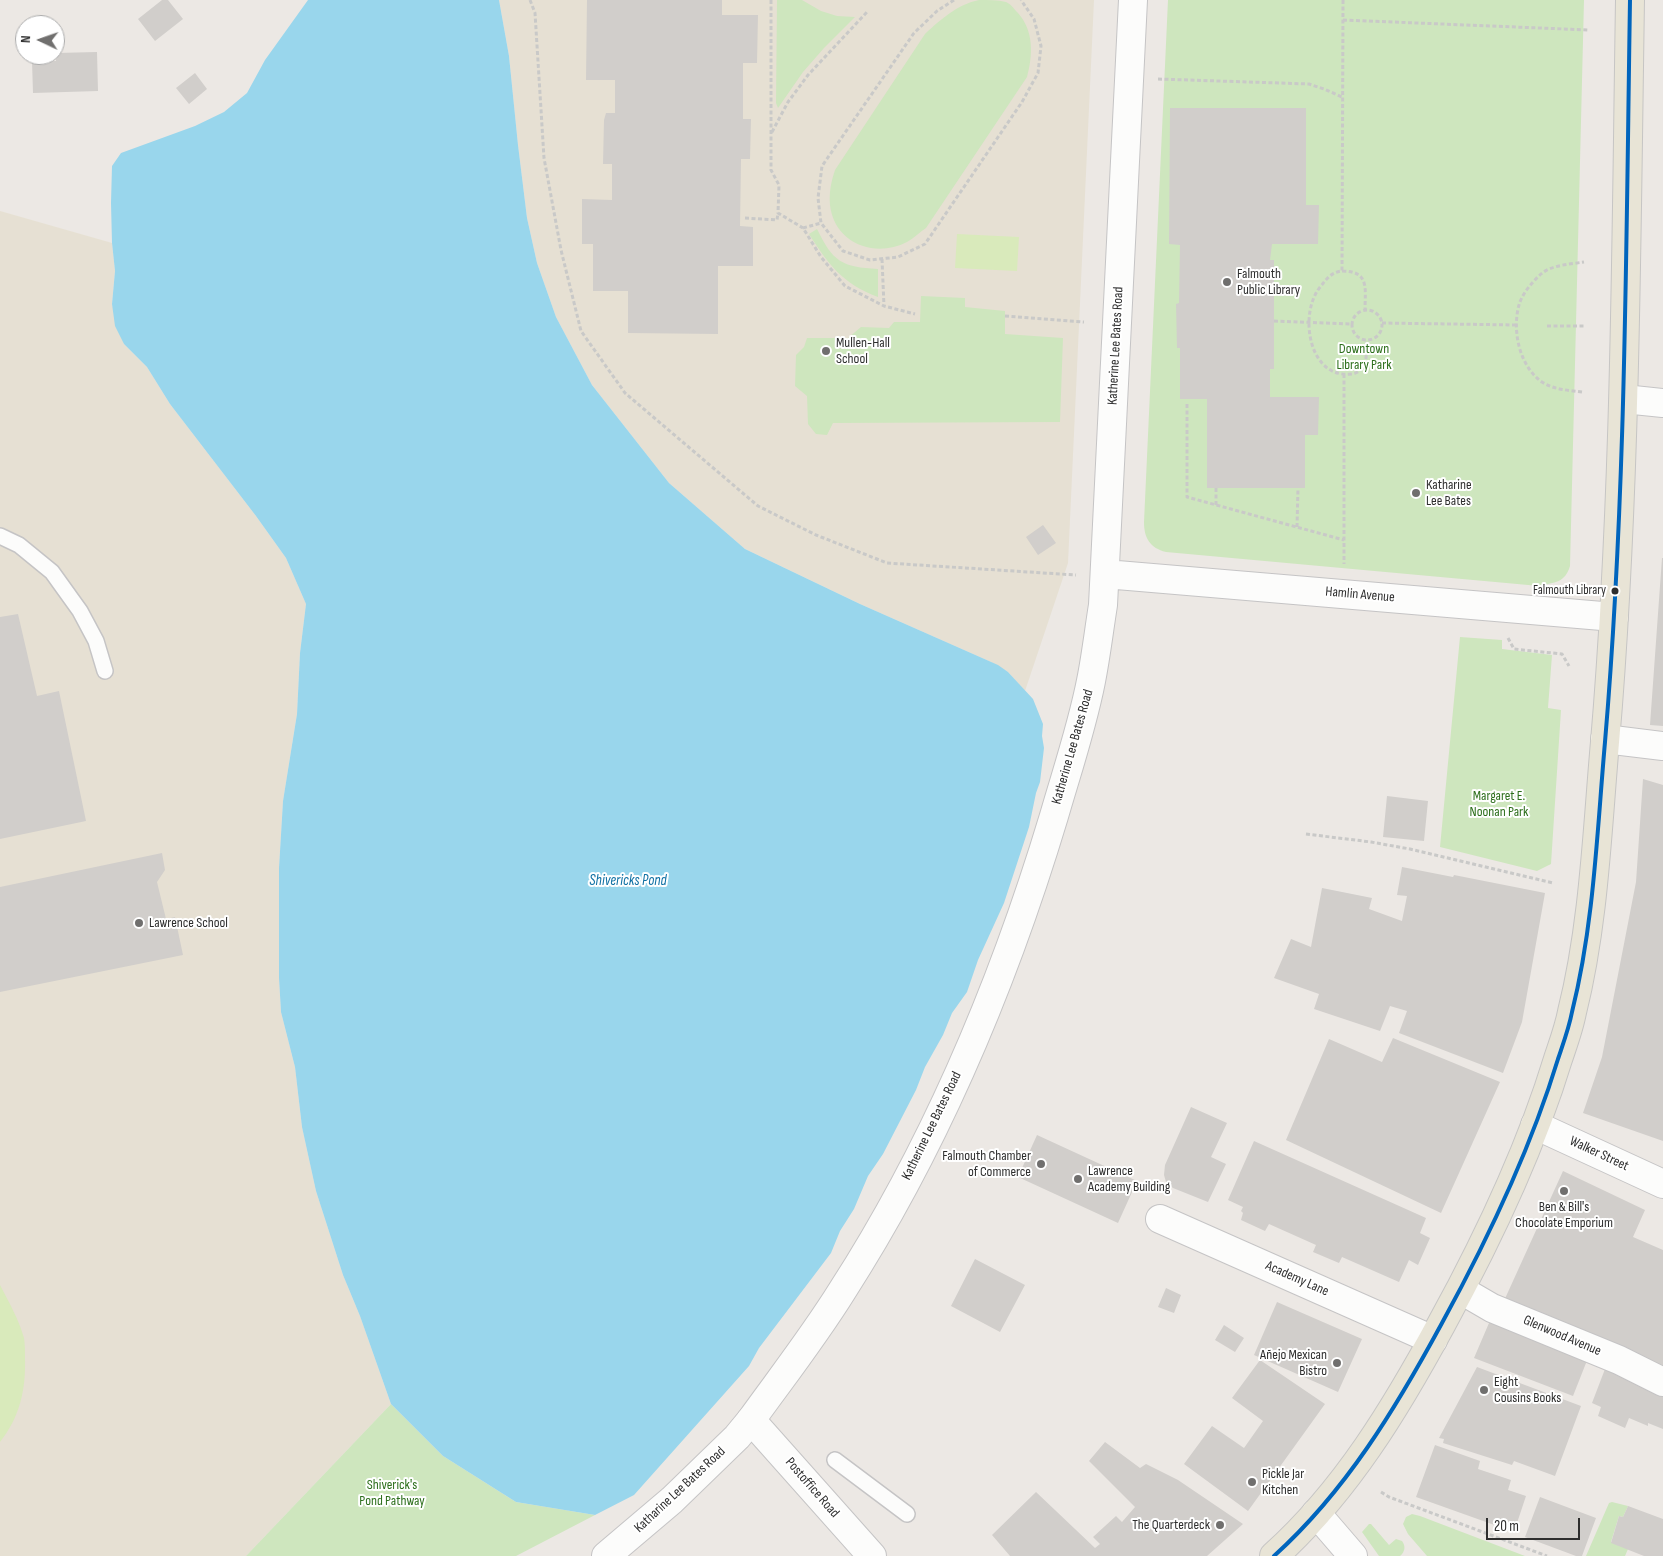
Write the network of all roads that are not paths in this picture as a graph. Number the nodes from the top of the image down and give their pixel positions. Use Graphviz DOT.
graph roads {
  1 [pos="1133,0"];
  2 [pos="1630,0"];
  3 [pos="1624,399"];
  4 [pos="1663,403"];
  5 [pos="0,536"];
  6 [pos="1105,574"];
  7 [pos="1614,617"];
  8 [pos="105,671"];
  9 [pos="1606,739"];
  10 [pos="1663,746"];
  11 [pos="1535,1125"];
  12 [pos="1663,1184"];
  13 [pos="1160,1218"];
  14 [pos="1461,1290"];
  15 [pos="1433,1340"];
  16 [pos="1663,1382"];
  17 [pos="751,1420"];
  18 [pos="835,1460"];
  19 [pos="1316,1513"];
  20 [pos="907,1514"];
  21 [pos="606,1556"];
  22 [pos="872,1556"];
  23 [pos="1274,1556"];
  24 [pos="1353,1556"];
  1 -- 6 [label="street, Katherine Lee Bates Road"];
  2 -- 3 [label="main road"];
  3 -- 4 [label="street"];
  3 -- 7 [label="main road"];
  5 -- 8 [label="lane"];
  6 -- 7 [label="street, Hamlin Avenue"];
  6 -- 17 [label="street, Katherine Lee Bates Road"];
  7 -- 9 [label="main road"];
  9 -- 10 [label="street"];
  9 -- 11 [label="main road"];
  11 -- 12 [label="street, Walker Street"];
  11 -- 14 [label="main road"];
  13 -- 15 [label="street, Academy Lane"];
  14 -- 15 [label="main road"];
  14 -- 16 [label="street, Glenwood Avenue"];
  15 -- 19 [label="main road"];
  17 -- 21 [label="street, Katharine Lee Bates Road"];
  17 -- 22 [label="street, Postoffice Road"];
  18 -- 20 [label="lane"];
  19 -- 23 [label="main road"];
  19 -- 24 [label="street"];
}
